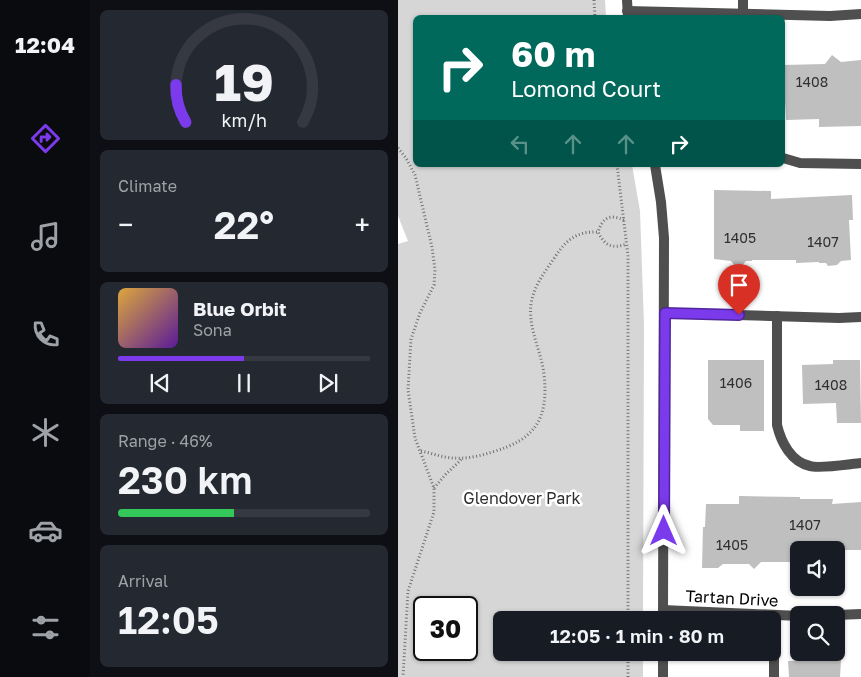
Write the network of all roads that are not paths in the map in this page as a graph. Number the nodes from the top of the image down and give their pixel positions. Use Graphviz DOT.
graph roads {
  1 [pos="628,0"];
  2 [pos="744,0"];
  3 [pos="744,13"];
  4 [pos="628,14"];
  5 [pos="862,14"];
  6 [pos="756,15"];
  7 [pos="785,16"];
  8 [pos="785,159"];
  9 [pos="862,164"];
  10 [pos="655,167"];
  11 [pos="665,313"];
  12 [pos="777,316"];
  13 [pos="862,317"];
  14 [pos="862,463"];
  15 [pos="664,611"];
  16 [pos="862,614"];
  17 [pos="845,615"];
  18 [pos="663,661"];
  19 [pos="774,661"];
  20 [pos="663,677"];
  21 [pos="774,677"];
  1 -- 4 [label="street"];
  2 -- 3 [label="street"];
  3 -- 4 [label="street"];
  3 -- 6 [label="street"];
  5 -- 7 [label="street"];
  8 -- 9 [label="street"];
  10 -- 11 [label="street"];
  11 -- 12 [label="street"];
  11 -- 15 [label="street"];
  12 -- 13 [label="street"];
  12 -- 14 [label="street"];
  16 -- 17 [label="street"];
  18 -- 20 [label="street"];
  19 -- 21 [label="street"];
}
